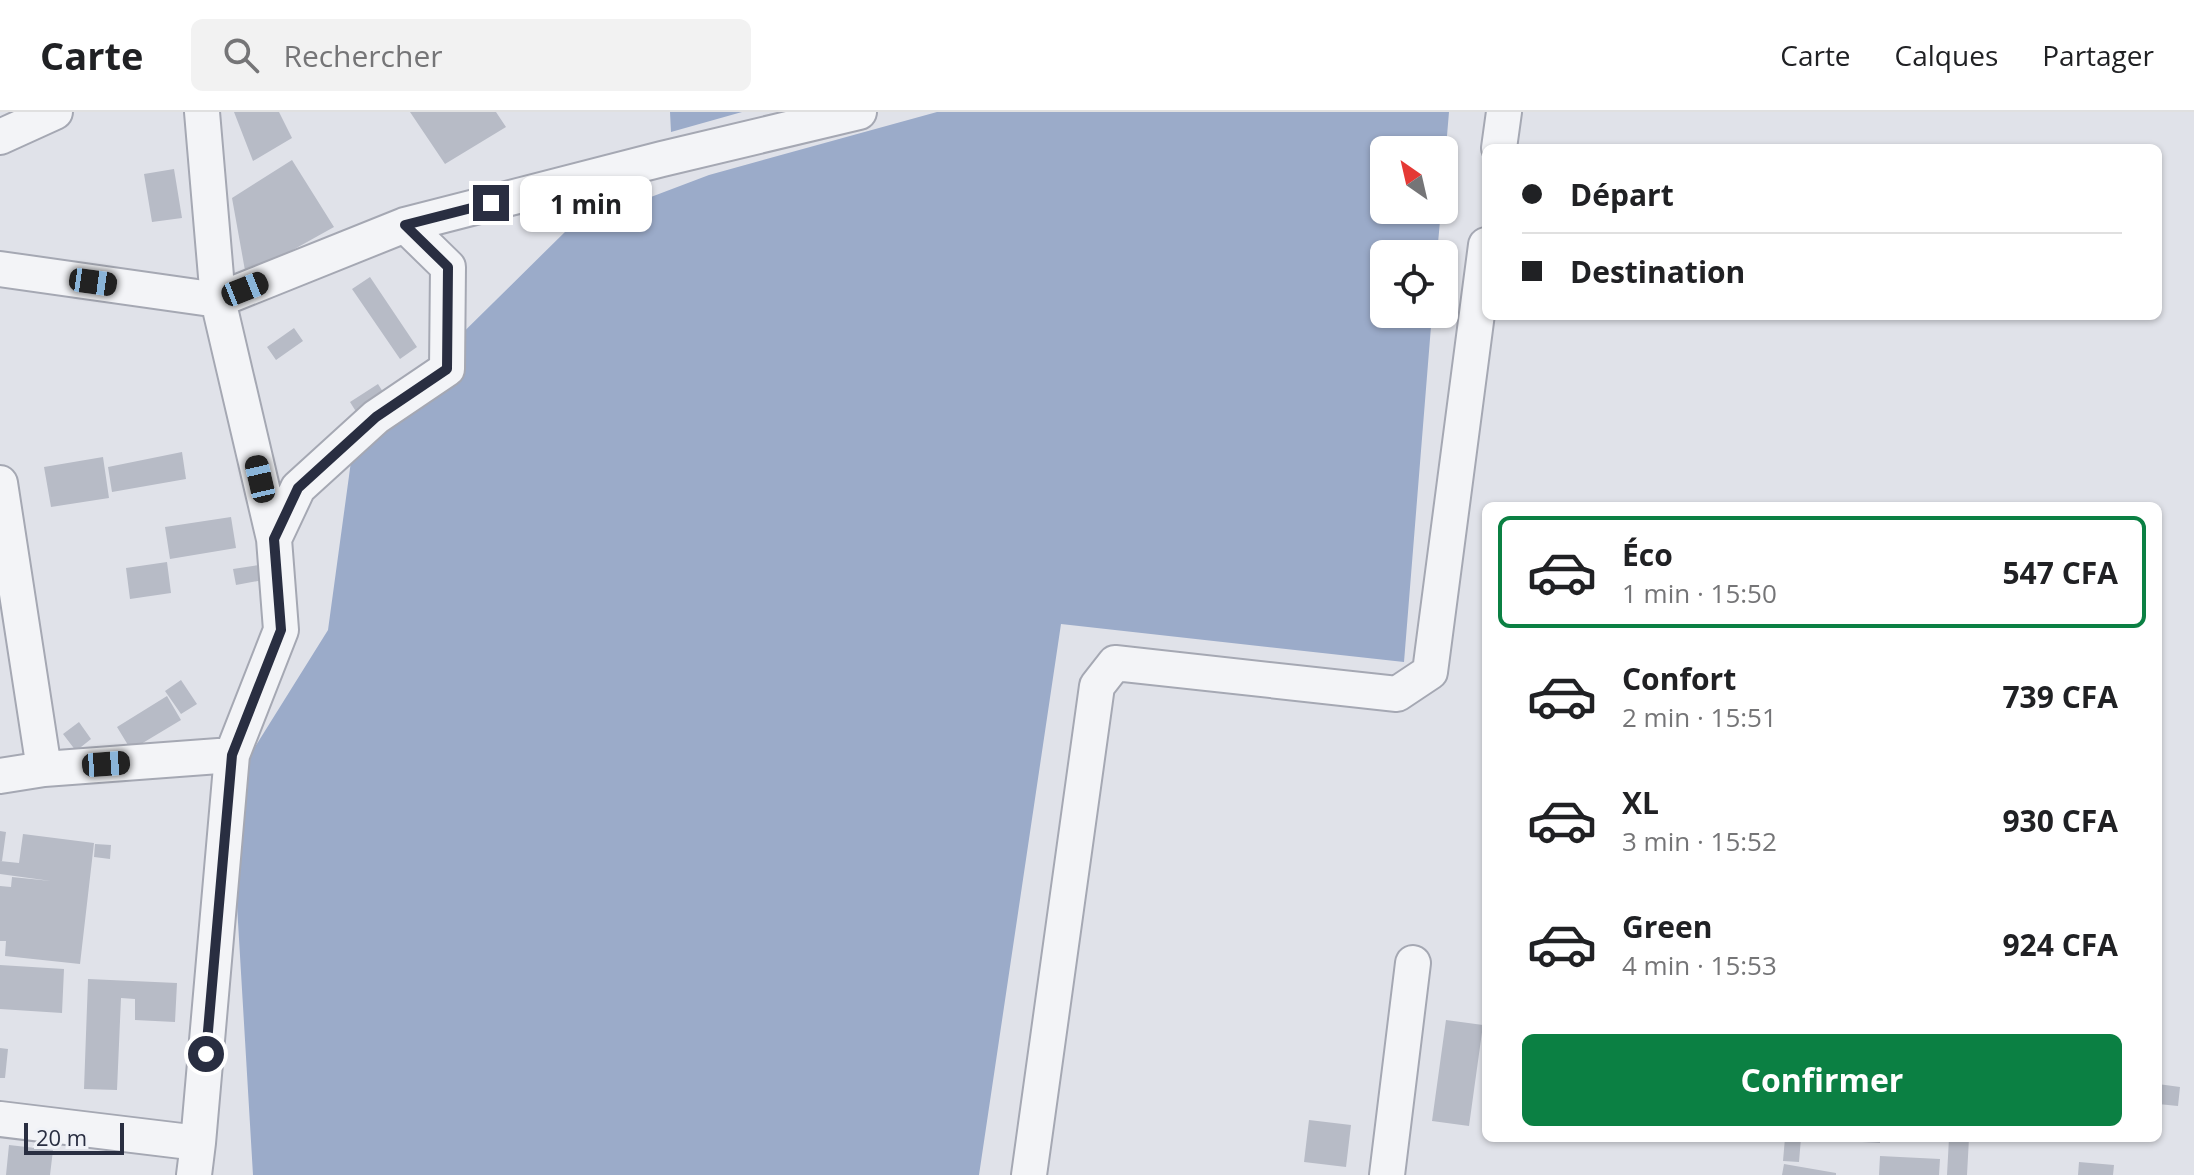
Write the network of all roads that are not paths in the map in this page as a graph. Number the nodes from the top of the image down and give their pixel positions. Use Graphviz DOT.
graph roads {
  1 [pos="55,112"];
  2 [pos="202,112"];
  3 [pos="859,112"];
  4 [pos="1504,112"];
  5 [pos="0,137"];
  6 [pos="1500,144"];
  7 [pos="405,225"];
  8 [pos="0,269"];
  9 [pos="1482,276"];
  10 [pos="218,300"];
  11 [pos="0,483"];
  12 [pos="274,539"];
  13 [pos="232,755"];
  14 [pos="44,769"];
  15 [pos="0,776"];
  16 [pos="1413,963"];
  17 [pos="0,1119"];
  18 [pos="196,1159"];
  19 [pos="1029,1175"];
  20 [pos="1387,1175"];
  1 -- 5 [label="street"];
  2 -- 10 [label="street"];
  3 -- 7 [label="street"];
  4 -- 6 [label="street"];
  7 -- 10 [label="street"];
  7 -- 12 [label="street"];
  8 -- 10 [label="street"];
  9 -- 19 [label="street"];
  10 -- 12 [label="street"];
  11 -- 14 [label="street"];
  12 -- 13 [label="street"];
  13 -- 14 [label="street"];
  13 -- 18 [label="street"];
  14 -- 15 [label="street"];
  16 -- 20 [label="street"];
  17 -- 18 [label="street"];
}
